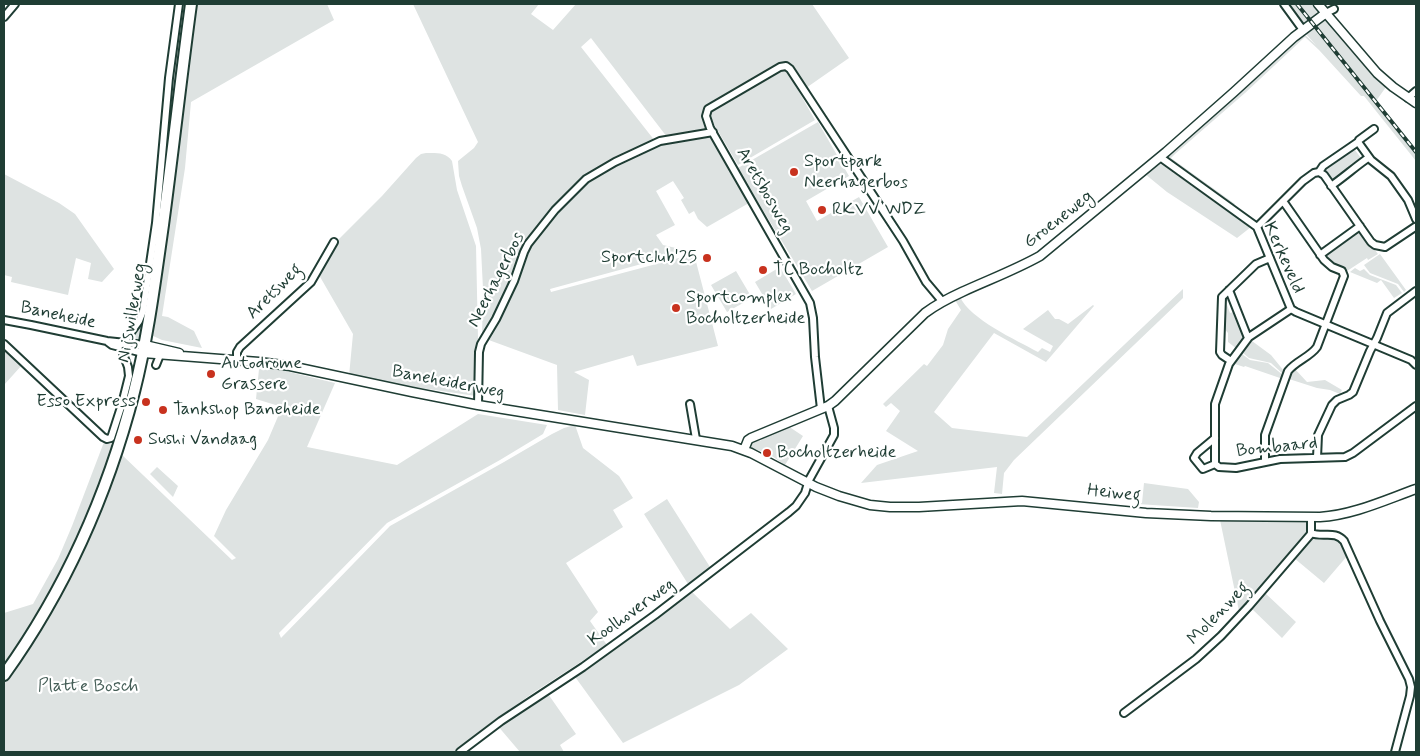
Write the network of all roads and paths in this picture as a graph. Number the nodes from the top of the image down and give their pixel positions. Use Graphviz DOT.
graph roads {
  1 [pos="15,4"];
  2 [pos="179,4"];
  3 [pos="190,4"];
  4 [pos="1284,4"];
  5 [pos="1318,4"];
  6 [pos="1330,11"];
  7 [pos="4,17"];
  8 [pos="1303,30"];
  9 [pos="1416,91"];
  10 [pos="1408,98"];
  11 [pos="1416,103"];
  12 [pos="1374,129"];
  13 [pos="713,132"];
  14 [pos="1358,142"];
  15 [pos="1160,157"];
  16 [pos="1368,158"];
  17 [pos="1319,172"];
  18 [pos="1331,186"];
  19 [pos="1283,201"];
  20 [pos="1416,224"];
  21 [pos="1360,226"];
  22 [pos="1257,227"];
  23 [pos="334,242"];
  24 [pos="1320,255"];
  25 [pos="1270,258"];
  26 [pos="1229,290"];
  27 [pos="1416,291"];
  28 [pos="942,301"];
  29 [pos="1290,309"];
  30 [pos="4,320"];
  31 [pos="1326,325"];
  32 [pos="1248,338"];
  33 [pos="4,344"];
  34 [pos="1374,344"];
  35 [pos="124,345"];
  36 [pos="144,349"];
  37 [pos="160,356"];
  38 [pos="195,357"];
  39 [pos="1415,360"];
  40 [pos="237,361"];
  41 [pos="1231,361"];
  42 [pos="156,365"];
  43 [pos="690,404"];
  44 [pos="478,405"];
  45 [pos="1416,406"];
  46 [pos="824,407"];
  47 [pos="1215,438"];
  48 [pos="696,439"];
  49 [pos="744,450"];
  50 [pos="1317,458"];
  51 [pos="1265,461"];
  52 [pos="1215,464"];
  53 [pos="808,484"];
  54 [pos="1416,489"];
  55 [pos="1311,517"];
  56 [pos="1311,533"];
  57 [pos="4,675"];
  58 [pos="1414,682"];
  59 [pos="1124,713"];
  60 [pos="460,752"];
  61 [pos="1395,752"];
  1 -- 7 [label="street"];
  2 -- 35 [label="street, Nijswillerweg"];
  3 -- 36 [label="main road, Nijswillerweg"];
  4 -- 8 [label="street"];
  5 -- 6 [label="street"];
  6 -- 8 [label="street, Groeneweg"];
  6 -- 10 [label="street"];
  8 -- 15 [label="street, Groeneweg"];
  9 -- 10 [label="street"];
  10 -- 11 [label="street"];
  12 -- 14 [label="street"];
  13 -- 28 [label="street"];
  13 -- 44 [label="street, Neerhagerbos"];
  13 -- 46 [label="street, Aretsbosweg"];
  14 -- 16 [label="street"];
  14 -- 17 [label="street"];
  15 -- 22 [label="street, Kerkeveld"];
  15 -- 28 [label="street, Groeneweg"];
  16 -- 18 [label="street"];
  16 -- 20 [label="street"];
  17 -- 18 [label="street"];
  17 -- 19 [label="street"];
  18 -- 21 [label="street"];
  19 -- 22 [label="street"];
  19 -- 24 [label="street"];
  20 -- 21 [label="street"];
  21 -- 24 [label="street"];
  22 -- 25 [label="street, Kerkeveld"];
  23 -- 40 [label="street, Aretsweg"];
  24 -- 31 [label="street"];
  25 -- 26 [label="street"];
  25 -- 29 [label="street, Kerkeveld"];
  26 -- 32 [label="street"];
  26 -- 41 [label="street"];
  27 -- 34 [label="street"];
  28 -- 46 [label="street, Groeneweg"];
  29 -- 31 [label="street, Kerkeveld"];
  29 -- 32 [label="street"];
  30 -- 35 [label="street, Baneheide"];
  31 -- 34 [label="street, Kerkeveld"];
  31 -- 51 [label="street"];
  32 -- 41 [label="street"];
  33 -- 35 [label="street, Nijswillerweg"];
  34 -- 39 [label="street, Kerkeveld"];
  34 -- 50 [label="street"];
  35 -- 36 [label="street, Baneheide"];
  36 -- 37 [label="street, Baneheiderweg"];
  36 -- 38 [label="street, Baneheiderweg"];
  36 -- 57 [label="main road, Nijswillerweg"];
  37 -- 38 [label="street, Baneheiderweg"];
  37 -- 42 [label="street"];
  38 -- 40 [label="street, Baneheiderweg"];
  40 -- 44 [label="street, Baneheiderweg"];
  41 -- 47 [label="street"];
  43 -- 48 [label="street"];
  44 -- 48 [label="street, Baneheiderweg"];
  45 -- 50 [label="street, Bombaard"];
  46 -- 49 [label="street, Groeneweg"];
  46 -- 53 [label="street, Koolhoverweg"];
  47 -- 52 [label="street"];
  47 -- 52 [label="street, Bombaard"];
  48 -- 49 [label="street, Baneheiderweg"];
  49 -- 53 [label="street, Baneheiderweg"];
  50 -- 51 [label="street, Bombaard"];
  51 -- 52 [label="street, Bombaard"];
  53 -- 55 [label="street, Heiweg"];
  53 -- 60 [label="street, Koolhoverweg"];
  54 -- 55 [label="street, Heiweg"];
  55 -- 56 [label="street"];
  56 -- 58 [label="street"];
  56 -- 59 [label="street, Molenweg"];
  58 -- 61 [label="street"];
}
